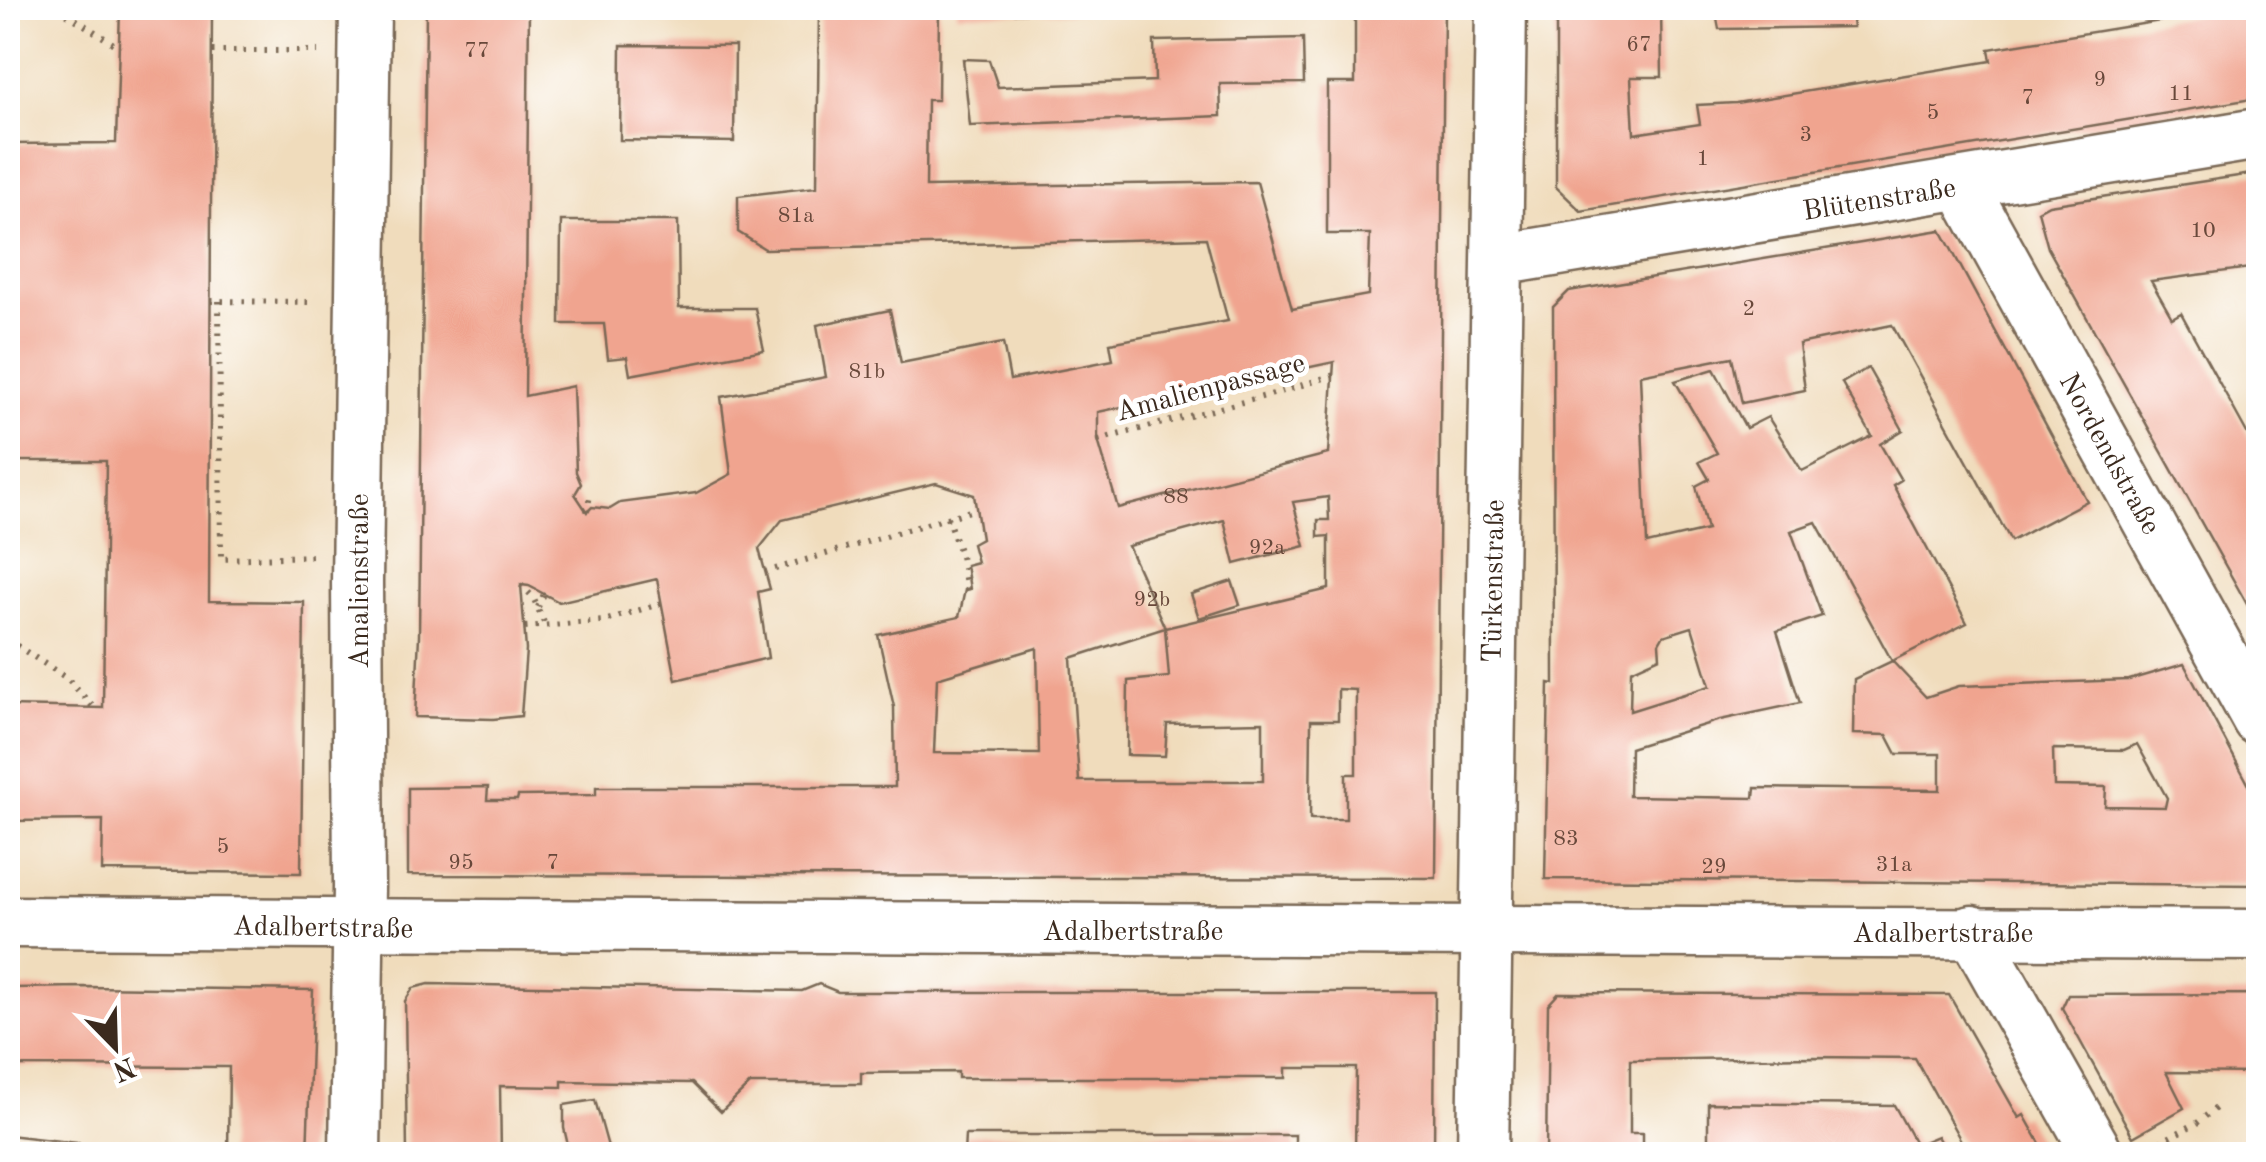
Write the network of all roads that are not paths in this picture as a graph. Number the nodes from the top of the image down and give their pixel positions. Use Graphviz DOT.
graph roads {
  1 [pos="365,8"];
  2 [pos="1501,8"];
  3 [pos="2258,134"];
  4 [pos="1962,185"];
  5 [pos="1499,260"];
  6 [pos="2258,720"];
  7 [pos="8,922"];
  8 [pos="358,928"];
  9 [pos="1486,930"];
  10 [pos="1972,931"];
  11 [pos="2258,935"];
  12 [pos="355,1154"];
  13 [pos="1483,1154"];
  14 [pos="2098,1154"];
  1 -- 8 [label="street, Amalienstraße"];
  2 -- 5 [label="street, Türkenstraße"];
  3 -- 4 [label="street, Blütenstraße"];
  4 -- 5 [label="street, Blütenstraße"];
  4 -- 6 [label="street, Nordendstraße"];
  5 -- 9 [label="street, Türkenstraße"];
  7 -- 8 [label="street, Adalbertstraße"];
  8 -- 9 [label="street, Adalbertstraße"];
  8 -- 12 [label="street, Amalienstraße"];
  9 -- 10 [label="street, Adalbertstraße"];
  9 -- 13 [label="street, Türkenstraße"];
  10 -- 11 [label="street, Adalbertstraße"];
  10 -- 14 [label="street"];
}
